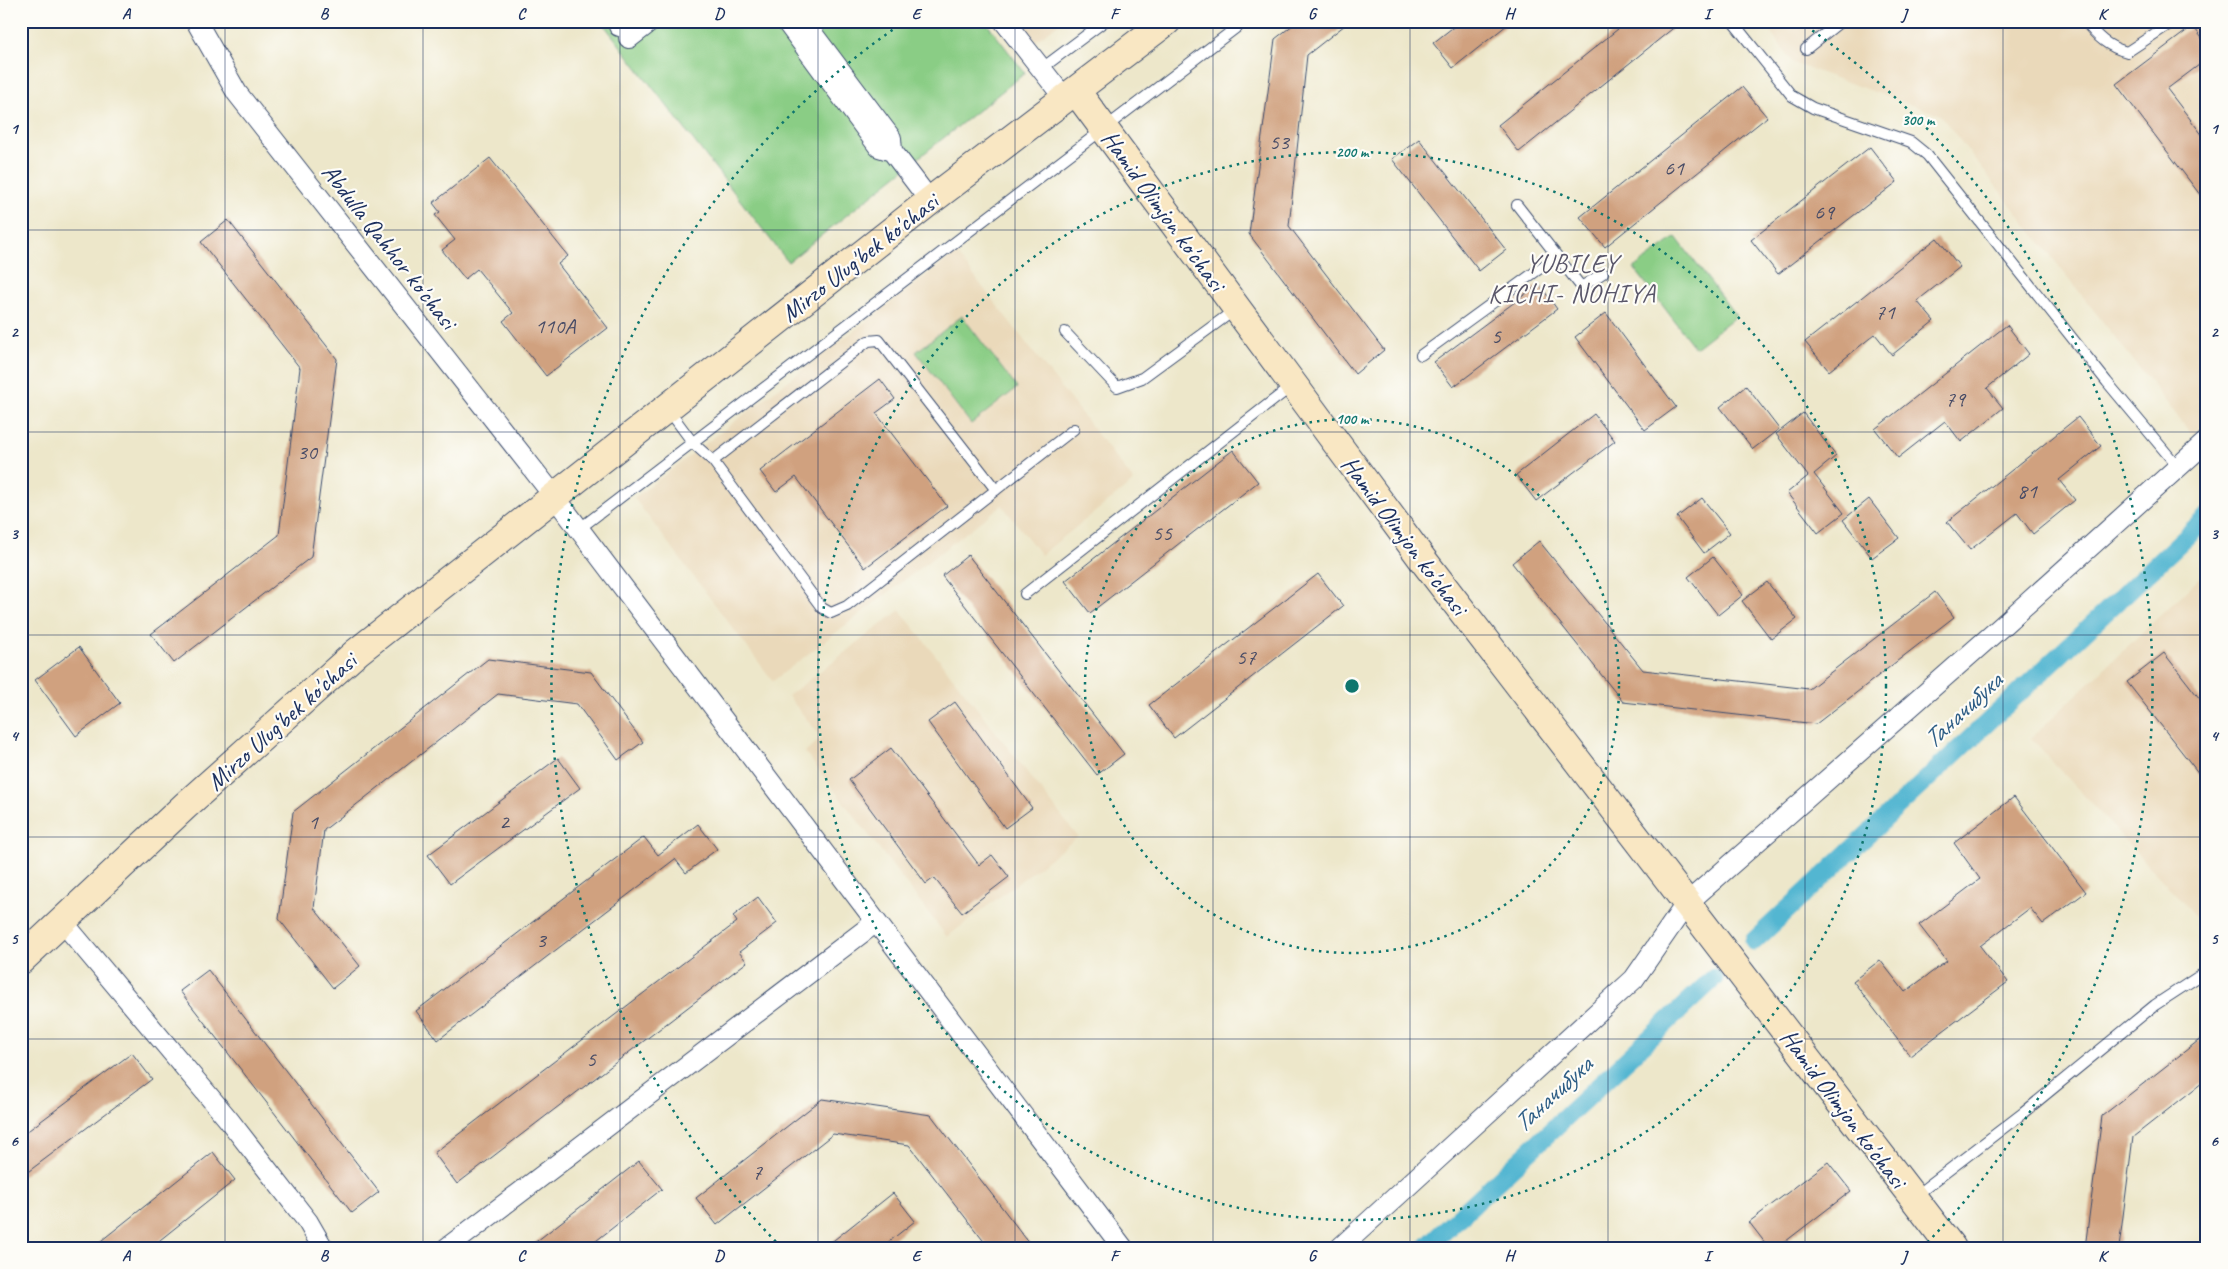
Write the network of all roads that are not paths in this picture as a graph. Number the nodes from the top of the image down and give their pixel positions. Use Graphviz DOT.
graph roads {
  1 [pos="196,21"];
  2 [pos="651,21"];
  3 [pos="786,21"];
  4 [pos="803,21"];
  5 [pos="1004,21"];
  6 [pos="1105,21"];
  7 [pos="1167,21"];
  8 [pos="1245,21"];
  9 [pos="1732,21"];
  10 [pos="1842,21"];
  11 [pos="2085,21"];
  12 [pos="2174,21"];
  13 [pos="625,29"];
  14 [pos="1806,49"];
  15 [pos="1041,69"];
  16 [pos="1070,95"];
  17 [pos="1104,128"];
  18 [pos="892,151"];
  19 [pos="930,201"];
  20 [pos="1517,204"];
  21 [pos="1557,256"];
  22 [pos="1603,272"];
  23 [pos="1237,308"];
  24 [pos="1065,332"];
  25 [pos="1421,355"];
  26 [pos="1293,385"];
  27 [pos="667,408"];
  28 [pos="1074,429"];
  29 [pos="2207,441"];
  30 [pos="693,443"];
  31 [pos="713,461"];
  32 [pos="2178,467"];
  33 [pos="996,490"];
  34 [pos="554,496"];
  35 [pos="579,529"];
  36 [pos="1025,594"];
  37 [pos="1686,904"];
  38 [pos="62,921"];
  39 [pos="876,922"];
  40 [pos="21,960"];
  41 [pos="2207,971"];
  42 [pos="1912,1198"];
  43 [pos="323,1248"];
  44 [pos="447,1248"];
  45 [pos="1123,1248"];
  46 [pos="1340,1248"];
  47 [pos="1952,1248"];
  1 -- 34 [label="street, Abdulla Qahhor ko'chasi"];
  2 -- 13 [label="street"];
  3 -- 18 [label="street"];
  4 -- 18 [label="street"];
  5 -- 15 [label="street"];
  6 -- 15 [label="lane"];
  7 -- 16 [label="main road, Mirzo Ulug'bek ko'chasi"];
  8 -- 17 [label="lane"];
  9 -- 32 [label="lane"];
  10 -- 14 [label="lane"];
  11 -- 12 [label="lane"];
  15 -- 16 [label="street"];
  16 -- 17 [label="main road, Hamid Olimjon ko'chasi"];
  16 -- 19 [label="main road, Mirzo Ulug'bek ko'chasi"];
  17 -- 23 [label="main road, Hamid Olimjon ko'chasi"];
  17 -- 30 [label="lane"];
  18 -- 19 [label="street"];
  19 -- 27 [label="main road, Mirzo Ulug'bek ko'chasi"];
  20 -- 21 [label="lane"];
  21 -- 22 [label="lane"];
  21 -- 25 [label="lane"];
  23 -- 24 [label="lane"];
  23 -- 26 [label="main road, Hamid Olimjon ko'chasi"];
  26 -- 36 [label="lane"];
  26 -- 37 [label="main road, Hamid Olimjon ko'chasi"];
  27 -- 30 [label="lane"];
  27 -- 34 [label="main road, Mirzo Ulug'bek ko'chasi"];
  28 -- 33 [label="lane"];
  29 -- 32 [label="street"];
  30 -- 31 [label="lane"];
  30 -- 35 [label="lane"];
  31 -- 33 [label="lane"];
  31 -- 33 [label="lane"];
  32 -- 37 [label="street"];
  34 -- 35 [label="street, Abdulla Qahhor ko'chasi"];
  34 -- 38 [label="main road, Mirzo Ulug‘bek ko'chasi"];
  35 -- 39 [label="street, Abdulla Qahhor ko'chasi"];
  37 -- 42 [label="main road, Hamid Olimjon ko'chasi"];
  37 -- 46 [label="street"];
  38 -- 40 [label="main road, Mirzo Ulug‘bek ko'chasi"];
  38 -- 43 [label="street"];
  39 -- 44 [label="street"];
  39 -- 45 [label="street, Abdulla Qahhor ko'chasi"];
  41 -- 42 [label="lane"];
  42 -- 47 [label="main road, Hamid Olimjon ko'chasi"];
}
